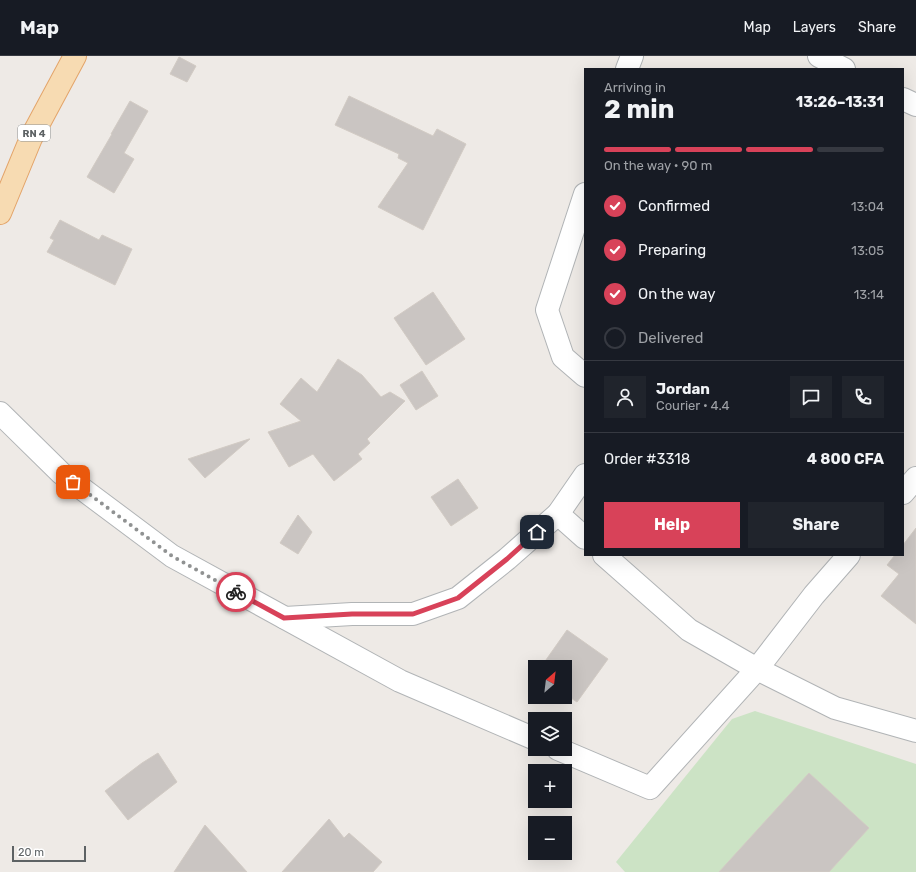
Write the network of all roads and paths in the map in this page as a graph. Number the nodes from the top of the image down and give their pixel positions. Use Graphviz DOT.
graph roads {
  1 [pos="76,56"];
  2 [pos="632,56"];
  3 [pos="819,56"];
  4 [pos="627,68"];
  5 [pos="842,68"];
  6 [pos="904,99"];
  7 [pos="916,105"];
  8 [pos="584,197"];
  9 [pos="0,213"];
  10 [pos="584,375"];
  11 [pos="0,413"];
  12 [pos="584,476"];
  13 [pos="916,478"];
  14 [pos="904,492"];
  15 [pos="558,514"];
  16 [pos="584,537"];
  17 [pos="605,556"];
  18 [pos="848,556"];
  19 [pos="284,618"];
  20 [pos="757,669"];
  21 [pos="916,731"];
  22 [pos="528,736"];
  23 [pos="572,755"];
  1 -- 9 [label="main road, RN 4"];
  2 -- 4 [label="street"];
  3 -- 5 [label="street"];
  6 -- 7 [label="street"];
  8 -- 10 [label="street"];
  11 -- 19 [label="street"];
  12 -- 15 [label="street"];
  13 -- 14 [label="street"];
  15 -- 16 [label="street"];
  15 -- 19 [label="street"];
  17 -- 20 [label="street"];
  18 -- 20 [label="street"];
  19 -- 22 [label="street"];
  20 -- 21 [label="street"];
  20 -- 23 [label="street"];
}
